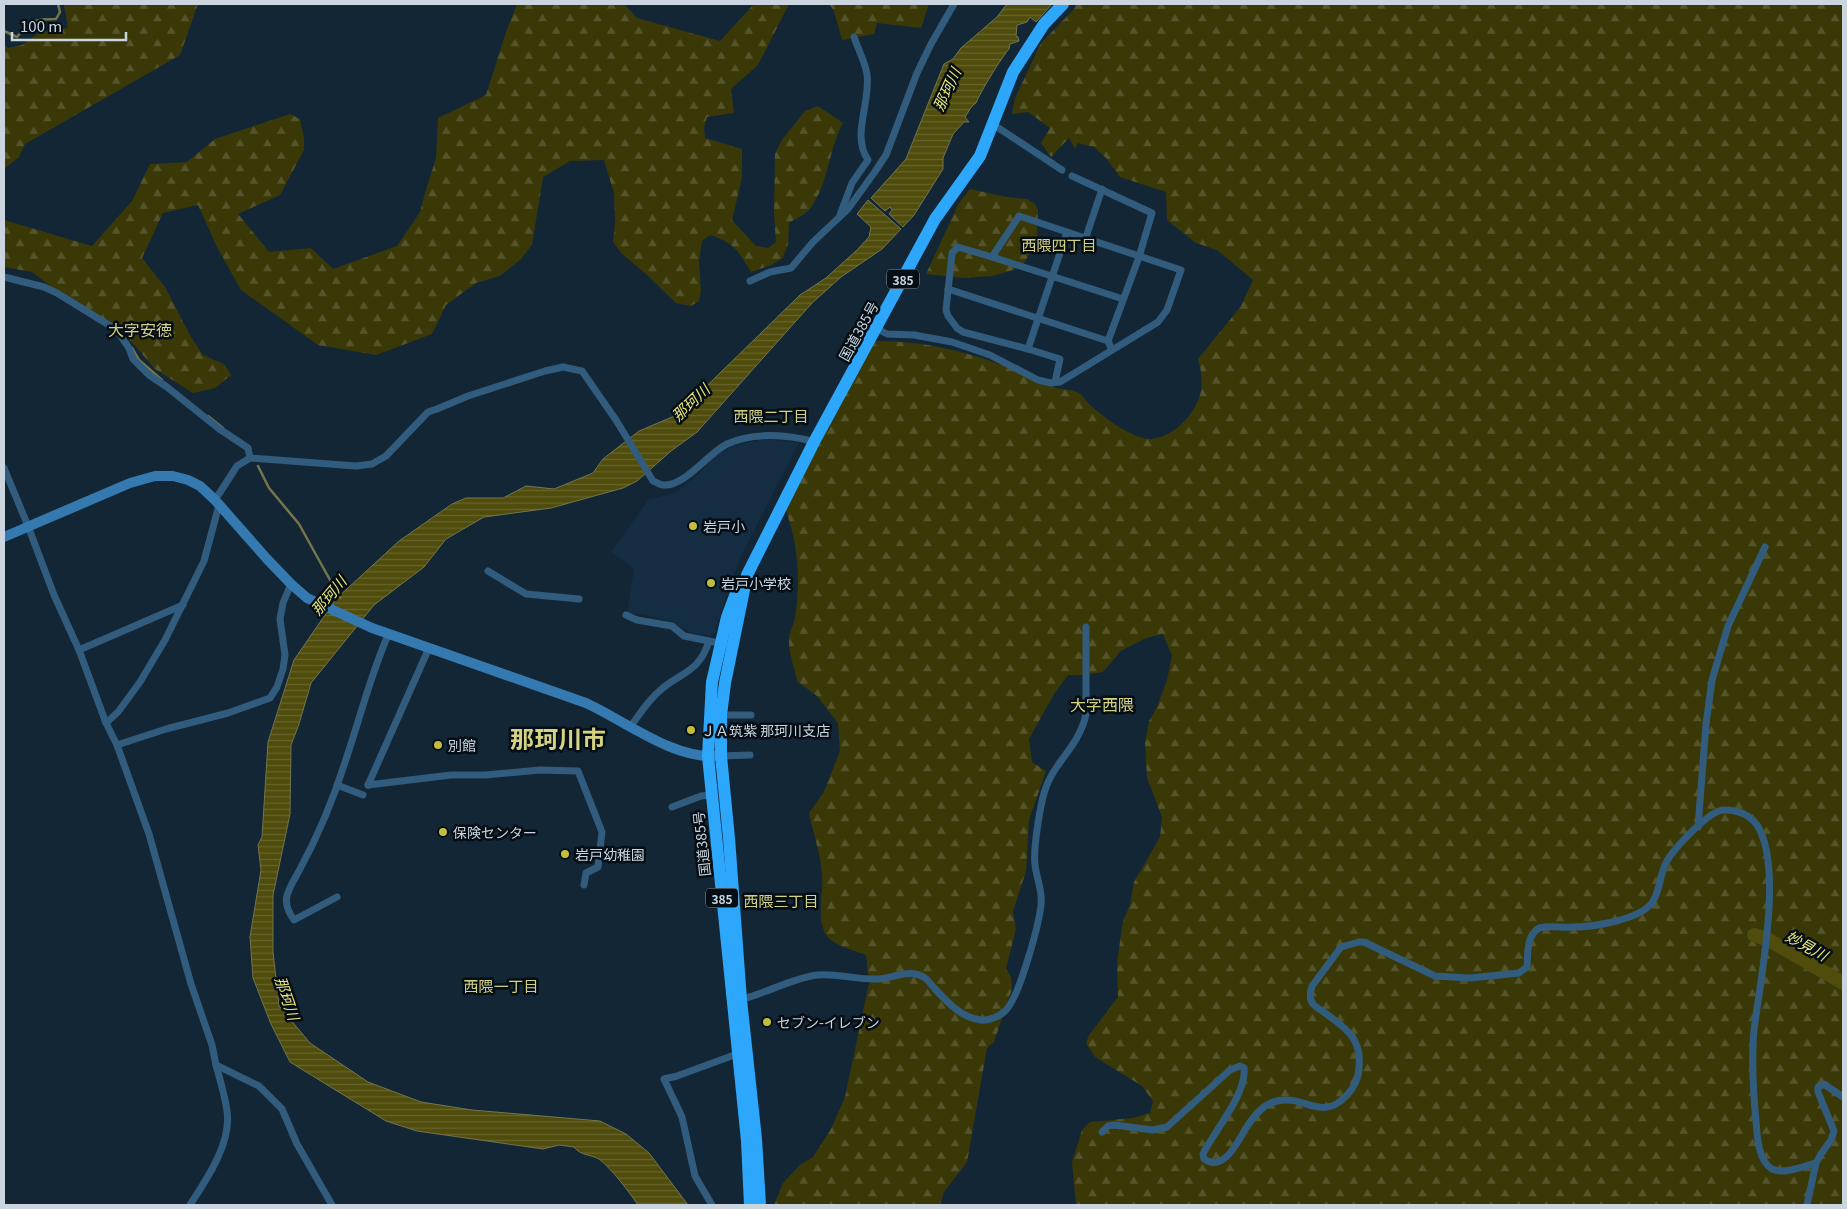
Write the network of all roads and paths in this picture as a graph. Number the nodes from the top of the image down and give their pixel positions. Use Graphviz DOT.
graph roads {
  1 [pos="954,4"];
  2 [pos="1063,4"];
  3 [pos="854,38"];
  4 [pos="994,125"];
  5 [pos="1062,170"];
  6 [pos="1072,176"];
  7 [pos="1102,189"];
  8 [pos="839,218"];
  9 [pos="1067,232"];
  10 [pos="1086,237"];
  11 [pos="992,256"];
  12 [pos="1139,256"];
  13 [pos="1052,276"];
  14 [pos="4,277"];
  15 [pos="750,281"];
  16 [pos="948,289"];
  17 [pos="1123,299"];
  18 [pos="1038,318"];
  19 [pos="876,328"];
  20 [pos="1108,342"];
  21 [pos="1028,349"];
  22 [pos="1112,350"];
  23 [pos="1055,382"];
  24 [pos="814,442"];
  25 [pos="250,458"];
  26 [pos="4,468"];
  27 [pos="217,502"];
  28 [pos="28,526"];
  29 [pos="4,537"];
  30 [pos="1765,547"];
  31 [pos="488,571"];
  32 [pos="291,584"];
  33 [pos="579,599"];
  34 [pos="183,605"];
  35 [pos="626,616"];
  36 [pos="1086,627"];
  37 [pos="389,633"];
  38 [pos="720,643"];
  39 [pos="429,648"];
  40 [pos="79,650"];
  41 [pos="721,715"];
  42 [pos="751,716"];
  43 [pos="106,723"];
  44 [pos="631,726"];
  45 [pos="117,745"];
  46 [pos="750,755"];
  47 [pos="714,756"];
  48 [pos="338,785"];
  49 [pos="363,795"];
  50 [pos="711,795"];
  51 [pos="672,808"];
  52 [pos="1698,827"];
  53 [pos="584,885"];
  54 [pos="337,897"];
  55 [pos="737,1001"];
  56 [pos="737,1054"];
  57 [pos="216,1065"];
  58 [pos="1843,1097"];
  59 [pos="1102,1132"];
  60 [pos="1816,1163"];
  61 [pos="190,1205"];
  62 [pos="332,1205"];
  63 [pos="712,1205"];
  64 [pos="750,1205"];
  65 [pos="760,1205"];
  66 [pos="1807,1205"];
  1 -- 8 [label="street"];
  2 -- 4 [label="highway, 国道385号 / 385"];
  3 -- 8 [label="street"];
  4 -- 5 [label="street"];
  4 -- 19 [label="highway, 国道385号 / 385"];
  6 -- 7 [label="street"];
  7 -- 10 [label="street"];
  7 -- 12 [label="street"];
  8 -- 15 [label="street"];
  9 -- 10 [label="street"];
  9 -- 11 [label="street"];
  9 -- 13 [label="street"];
  10 -- 12 [label="street"];
  11 -- 13 [label="street"];
  11 -- 16 [label="street"];
  12 -- 17 [label="street"];
  12 -- 22 [label="street"];
  13 -- 17 [label="street"];
  13 -- 18 [label="street"];
  14 -- 25 [label="street"];
  16 -- 18 [label="street"];
  16 -- 21 [label="street"];
  17 -- 20 [label="street"];
  18 -- 20 [label="street"];
  18 -- 21 [label="street"];
  19 -- 23 [label="street"];
  19 -- 24 [label="highway, 国道385号 / 385"];
  20 -- 22 [label="street"];
  21 -- 23 [label="street"];
  22 -- 23 [label="street"];
  24 -- 25 [label="street"];
  24 -- 38 [label="highway, 国道385号 / 385"];
  25 -- 27 [label="street"];
  26 -- 28 [label="street"];
  27 -- 28 [label="street"];
  27 -- 32 [label="street"];
  27 -- 34 [label="street"];
  28 -- 29 [label="street"];
  28 -- 40 [label="street"];
  30 -- 52 [label="street"];
  31 -- 33 [label="street"];
  32 -- 37 [label="street"];
  32 -- 45 [label="street"];
  34 -- 40 [label="street"];
  34 -- 43 [label="street"];
  35 -- 38 [label="street"];
  36 -- 55 [label="street"];
  37 -- 39 [label="street"];
  37 -- 48 [label="street"];
  38 -- 41 [label="highway, 国道385号 / 385"];
  38 -- 44 [label="street"];
  38 -- 47 [label="highway, 国道385号 / 385"];
  39 -- 44 [label="street"];
  39 -- 53 [label="street"];
  40 -- 43 [label="street"];
  41 -- 42 [label="street"];
  41 -- 47 [label="highway, 国道385号 / 385"];
  43 -- 45 [label="street"];
  44 -- 47 [label="street"];
  45 -- 57 [label="street"];
  46 -- 47 [label="street"];
  47 -- 50 [label="highway, 国道385号 / 385"];
  47 -- 55 [label="highway, 国道385号 / 385"];
  48 -- 49 [label="street"];
  48 -- 54 [label="street"];
  50 -- 51 [label="street"];
  50 -- 55 [label="highway, 国道385号 / 385"];
  52 -- 59 [label="street"];
  52 -- 60 [label="street"];
  55 -- 56 [label="highway, 国道385号 / 385"];
  55 -- 65 [label="highway, 国道385号 / 385"];
  56 -- 63 [label="street"];
  56 -- 64 [label="highway, 国道385号 / 385"];
  57 -- 61 [label="street"];
  57 -- 62 [label="street"];
  58 -- 60 [label="street"];
  60 -- 66 [label="street"];
}
